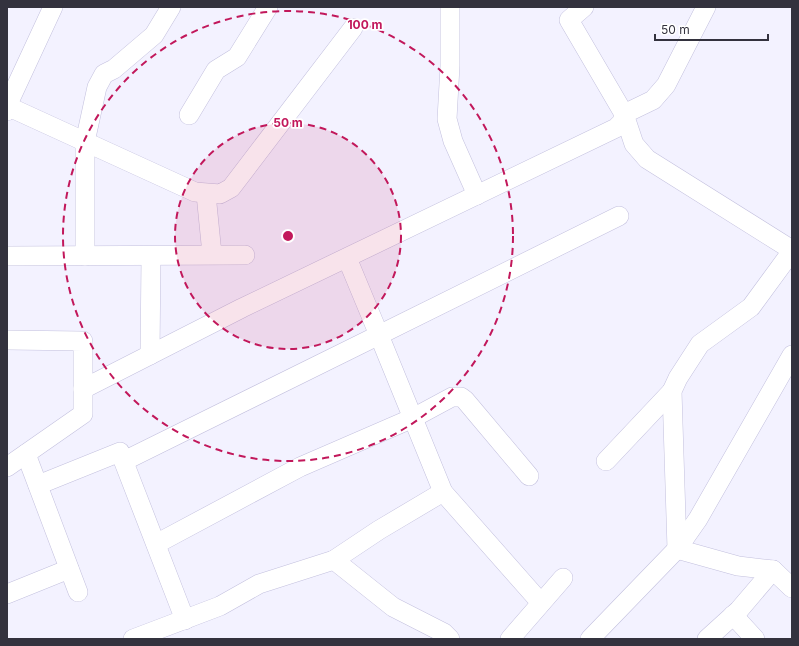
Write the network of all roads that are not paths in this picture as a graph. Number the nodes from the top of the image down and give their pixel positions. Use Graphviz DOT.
graph roads {
  1 [pos="53,7"];
  2 [pos="171,7"];
  3 [pos="268,7"];
  4 [pos="450,7"];
  5 [pos="584,7"];
  6 [pos="706,7"];
  7 [pos="353,28"];
  8 [pos="7,106"];
  9 [pos="7,111"];
  10 [pos="624,114"];
  11 [pos="189,115"];
  12 [pos="85,142"];
  13 [pos="206,194"];
  14 [pos="477,195"];
  15 [pos="619,216"];
  16 [pos="792,251"];
  17 [pos="212,254"];
  18 [pos="245,255"];
  19 [pos="7,256"];
  20 [pos="85,256"];
  21 [pos="151,257"];
  22 [pos="347,258"];
  23 [pos="379,335"];
  24 [pos="7,340"];
  25 [pos="150,355"];
  26 [pos="792,355"];
  27 [pos="83,389"];
  28 [pos="672,392"];
  29 [pos="413,418"];
  30 [pos="26,454"];
  31 [pos="124,461"];
  32 [pos="606,461"];
  33 [pos="7,468"];
  34 [pos="529,476"];
  35 [pos="38,486"];
  36 [pos="443,492"];
  37 [pos="156,544"];
  38 [pos="677,549"];
  39 [pos="334,560"];
  40 [pos="69,569"];
  41 [pos="773,570"];
  42 [pos="563,578"];
  43 [pos="792,588"];
  44 [pos="78,592"];
  45 [pos="7,594"];
  46 [pos="541,603"];
  47 [pos="733,615"];
  48 [pos="185,620"];
  49 [pos="133,639"];
  50 [pos="450,639"];
  51 [pos="510,639"];
  52 [pos="590,639"];
  53 [pos="707,639"];
  54 [pos="755,639"];
  1 -- 8 [label="street"];
  2 -- 12 [label="street"];
  3 -- 11 [label="street"];
  4 -- 14 [label="street"];
  5 -- 10 [label="street"];
  6 -- 10 [label="street"];
  7 -- 13 [label="street"];
  8 -- 9 [label="street"];
  8 -- 12 [label="street"];
  10 -- 14 [label="street"];
  10 -- 16 [label="street"];
  12 -- 13 [label="street"];
  12 -- 20 [label="street"];
  13 -- 17 [label="street"];
  14 -- 22 [label="street"];
  15 -- 23 [label="street"];
  16 -- 28 [label="street"];
  17 -- 18 [label="street"];
  17 -- 21 [label="street"];
  19 -- 20 [label="street"];
  20 -- 21 [label="street"];
  21 -- 25 [label="street"];
  22 -- 23 [label="street"];
  22 -- 25 [label="street"];
  23 -- 29 [label="street"];
  23 -- 31 [label="street"];
  24 -- 27 [label="street"];
  25 -- 27 [label="street"];
  26 -- 38 [label="street"];
  27 -- 30 [label="street"];
  28 -- 32 [label="street"];
  28 -- 38 [label="street"];
  29 -- 34 [label="street"];
  29 -- 36 [label="street"];
  29 -- 37 [label="street"];
  30 -- 33 [label="street"];
  30 -- 35 [label="street"];
  31 -- 35 [label="street"];
  31 -- 37 [label="street"];
  35 -- 40 [label="street"];
  36 -- 39 [label="street"];
  36 -- 46 [label="street"];
  37 -- 48 [label="street"];
  38 -- 41 [label="street"];
  38 -- 52 [label="street"];
  39 -- 48 [label="street"];
  39 -- 50 [label="street"];
  40 -- 44 [label="street"];
  40 -- 45 [label="street"];
  41 -- 43 [label="street"];
  41 -- 47 [label="street"];
  42 -- 46 [label="street"];
  46 -- 51 [label="street"];
  47 -- 53 [label="street"];
  47 -- 54 [label="street"];
  48 -- 49 [label="street"];
}
